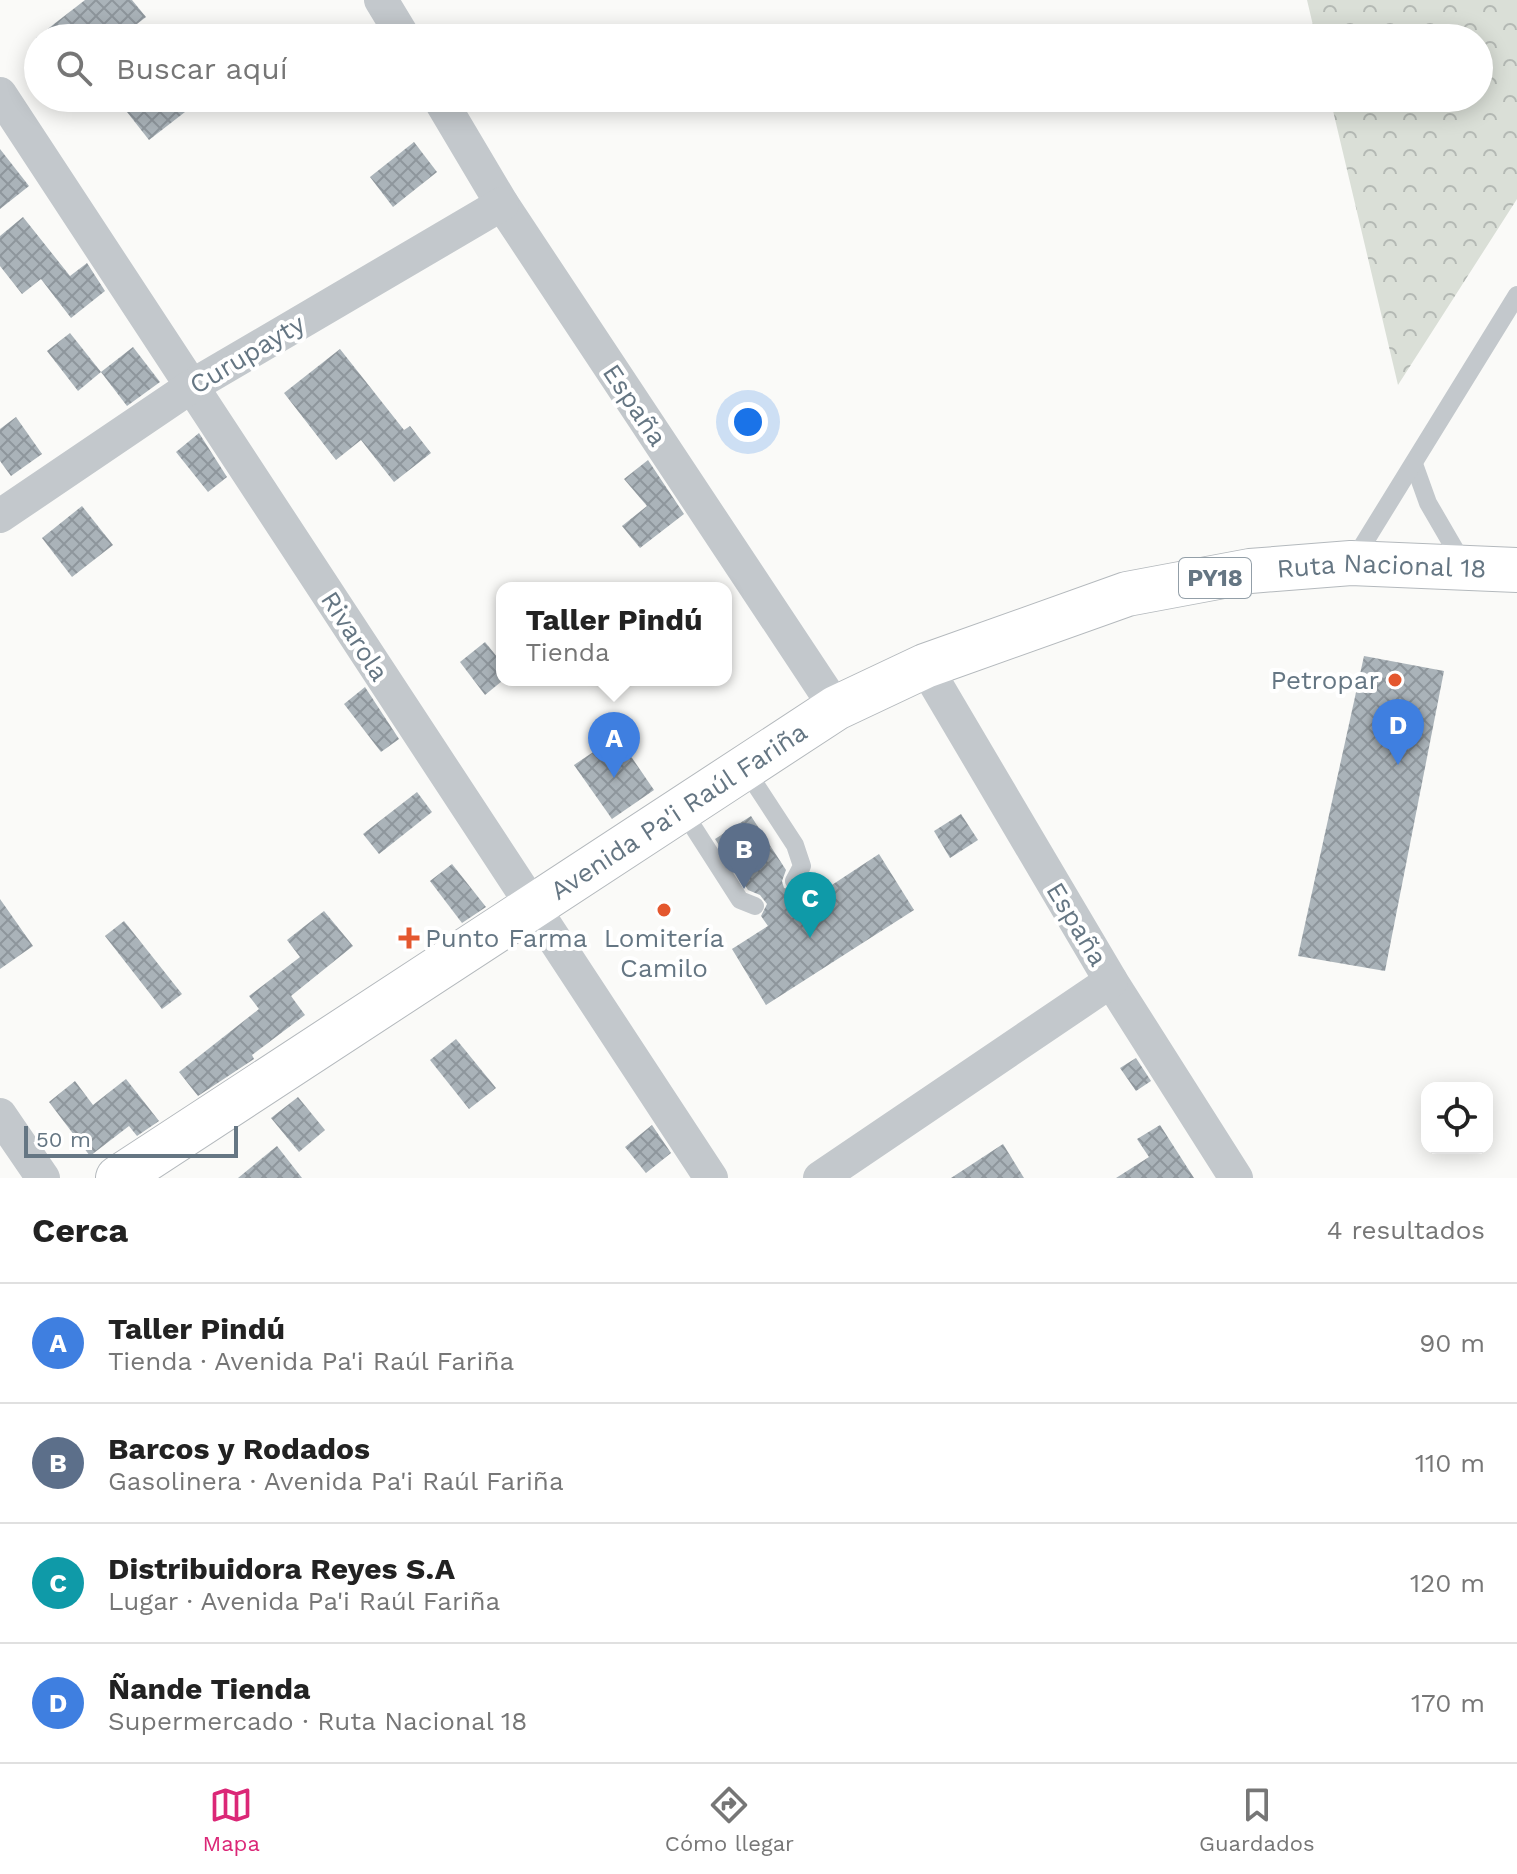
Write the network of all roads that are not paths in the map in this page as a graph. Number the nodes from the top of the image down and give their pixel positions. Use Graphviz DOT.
graph roads {
  1 [pos="381,0"];
  2 [pos="396,24"];
  3 [pos="0,94"];
  4 [pos="447,112"];
  5 [pos="502,204"];
  6 [pos="1517,295"];
  7 [pos="192,386"];
  8 [pos="1414,464"];
  9 [pos="0,516"];
  10 [pos="1351,563"];
  11 [pos="1464,565"];
  12 [pos="1517,570"];
  13 [pos="925,666"];
  14 [pos="836,708"];
  15 [pos="744,767"];
  16 [pos="681,808"];
  17 [pos="794,881"];
  18 [pos="530,905"];
  19 [pos="755,906"];
  20 [pos="1111,981"];
  21 [pos="0,1115"];
  22 [pos="43,1178"];
  23 [pos="118,1178"];
  24 [pos="711,1178"];
  25 [pos="820,1178"];
  26 [pos="1236,1178"];
  1 -- 2 [label="street"];
  3 -- 7 [label="street, Rivarola"];
  4 -- 5 [label="street, España"];
  5 -- 7 [label="street, Curupayty"];
  5 -- 14 [label="street, España"];
  6 -- 8 [label="lane"];
  7 -- 9 [label="street, Curupayty"];
  7 -- 18 [label="street, Rivarola"];
  8 -- 10 [label="lane"];
  8 -- 11 [label="lane"];
  10 -- 11 [label="highway, Ruta Nacional 18 / PY18"];
  10 -- 13 [label="highway, Ruta Nacional 18 / PY18"];
  11 -- 12 [label="highway, Ruta Nacional 18 / PY18"];
  13 -- 14 [label="highway, Avenida Pa'i Raúl Fariña / PY18"];
  13 -- 20 [label="street, España"];
  14 -- 15 [label="highway, Avenida Pa'i Raúl Fariña / PY18"];
  15 -- 16 [label="highway, Avenida Pa'i Raúl Fariña / PY18"];
  15 -- 17 [label="lane"];
  16 -- 18 [label="highway, Avenida Pa'i Raúl Fariña / PY18"];
  16 -- 19 [label="lane"];
  18 -- 23 [label="highway, Avenida Pa'i Raúl Fariña / PY18"];
  18 -- 24 [label="street, Rivarola"];
  20 -- 25 [label="street"];
  20 -- 26 [label="street, España"];
  21 -- 22 [label="street"];
}
